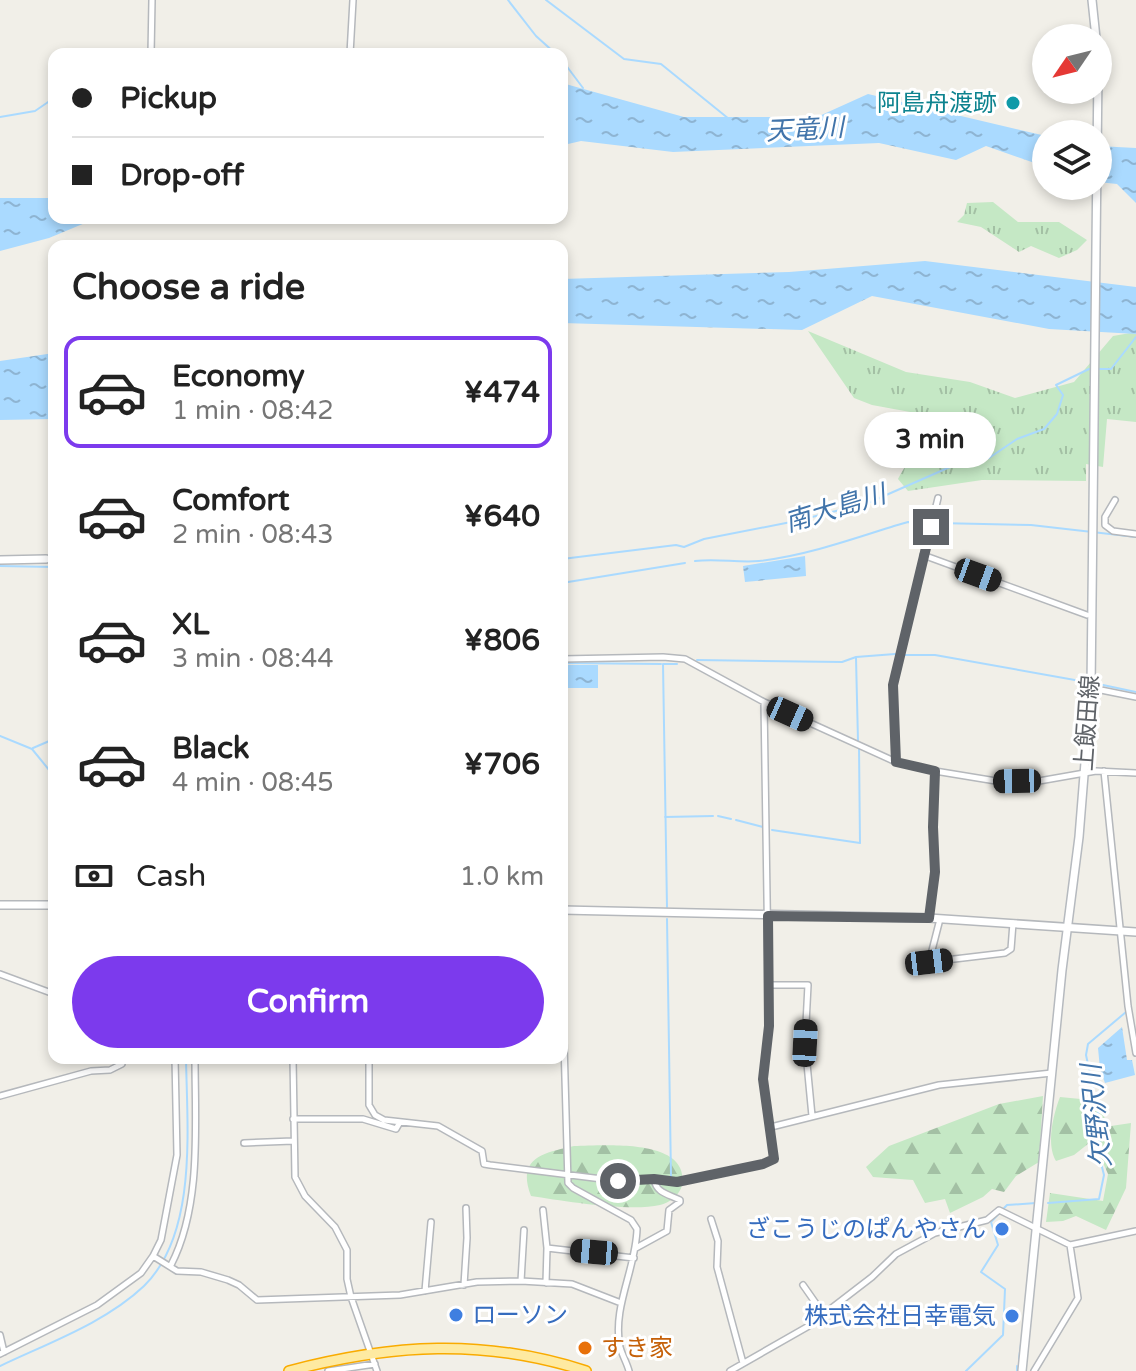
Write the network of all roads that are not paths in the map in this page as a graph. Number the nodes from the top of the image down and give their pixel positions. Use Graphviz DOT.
graph roads {
  1 [pos="152,0"];
  2 [pos="353,0"];
  3 [pos="1092,0"];
  4 [pos="1095,24"];
  5 [pos="151,48"];
  6 [pos="350,48"];
  7 [pos="1099,104"];
  8 [pos="938,498"];
  9 [pos="1115,500"];
  10 [pos="1136,534"];
  11 [pos="923,555"];
  12 [pos="48,559"];
  13 [pos="0,560"];
  14 [pos="1087,615"];
  15 [pos="568,659"];
  16 [pos="1091,688"];
  17 [pos="1136,697"];
  18 [pos="764,702"];
  19 [pos="896,762"];
  20 [pos="935,771"];
  21 [pos="1104,771"];
  22 [pos="1085,772"];
  23 [pos="1136,773"];
  24 [pos="0,905"];
  25 [pos="48,905"];
  26 [pos="568,910"];
  27 [pos="768,916"];
  28 [pos="929,918"];
  29 [pos="940,919"];
  30 [pos="1013,923"];
  31 [pos="1067,928"];
  32 [pos="1121,931"];
  33 [pos="1136,932"];
  34 [pos="0,974"];
  35 [pos="769,985"];
  36 [pos="48,992"];
  37 [pos="1136,1053"];
  38 [pos="122,1064"];
  39 [pos="175,1064"];
  40 [pos="195,1064"];
  41 [pos="293,1064"];
  42 [pos="369,1064"];
  43 [pos="564,1064"];
  44 [pos="1053,1073"];
  45 [pos="0,1096"];
  46 [pos="812,1116"];
  47 [pos="293,1119"];
  48 [pos="400,1122"];
  49 [pos="771,1127"];
  50 [pos="293,1141"];
  51 [pos="244,1143"];
  52 [pos="566,1174"];
  53 [pos="654,1179"];
  54 [pos="466,1208"];
  55 [pos="543,1210"];
  56 [pos="711,1219"];
  57 [pos="431,1222"];
  58 [pos="1038,1228"];
  59 [pos="524,1230"];
  60 [pos="1136,1231"];
  61 [pos="1070,1245"];
  62 [pos="547,1248"];
  63 [pos="636,1248"];
  64 [pos="155,1257"];
  65 [pos="634,1258"];
  66 [pos="168,1264"];
  67 [pos="521,1281"];
  68 [pos="546,1283"];
  69 [pos="464,1285"];
  70 [pos="803,1285"];
  71 [pos="425,1291"];
  72 [pos="351,1297"];
  73 [pos="621,1303"];
  74 [pos="824,1315"];
  75 [pos="0,1335"];
  76 [pos="372,1352"];
  77 [pos="2,1353"];
  78 [pos="375,1364"];
  79 [pos="741,1367"];
  80 [pos="324,1368"];
  81 [pos="289,1371"];
  82 [pos="377,1371"];
  83 [pos="586,1371"];
  84 [pos="630,1371"];
  85 [pos="730,1371"];
  86 [pos="1022,1371"];
  87 [pos="1034,1371"];
  1 -- 5 [label="street"];
  2 -- 6 [label="street"];
  3 -- 4 [label="main road"];
  7 -- 16 [label="main road, 上飯田線"];
  8 -- 11 [label="street"];
  9 -- 10 [label="street"];
  11 -- 14 [label="street"];
  11 -- 19 [label="street"];
  12 -- 13 [label="main road"];
  15 -- 18 [label="street"];
  16 -- 17 [label="street"];
  16 -- 22 [label="main road, 上飯田線"];
  18 -- 19 [label="street"];
  18 -- 27 [label="street"];
  19 -- 20 [label="street"];
  20 -- 22 [label="street"];
  20 -- 28 [label="street"];
  21 -- 22 [label="street"];
  21 -- 23 [label="street"];
  21 -- 32 [label="street"];
  22 -- 31 [label="main road, 上飯田線"];
  24 -- 25 [label="main road"];
  26 -- 27 [label="main road"];
  27 -- 28 [label="main road"];
  27 -- 35 [label="street"];
  28 -- 29 [label="main road"];
  29 -- 30 [label="main road"];
  29 -- 30 [label="street"];
  30 -- 31 [label="main road"];
  31 -- 32 [label="main road"];
  31 -- 44 [label="main road, 上飯田線"];
  32 -- 33 [label="main road"];
  32 -- 37 [label="street"];
  34 -- 36 [label="street"];
  35 -- 46 [label="street"];
  35 -- 49 [label="street"];
  38 -- 45 [label="street"];
  39 -- 64 [label="street"];
  40 -- 66 [label="street"];
  41 -- 47 [label="street"];
  42 -- 48 [label="street"];
  43 -- 52 [label="street"];
  44 -- 46 [label="street"];
  44 -- 58 [label="main road, 上飯田線"];
  46 -- 49 [label="street"];
  47 -- 48 [label="street"];
  47 -- 50 [label="street"];
  48 -- 52 [label="street"];
  49 -- 53 [label="street"];
  50 -- 51 [label="street"];
  50 -- 72 [label="street"];
  52 -- 53 [label="street"];
  52 -- 63 [label="street"];
  53 -- 63 [label="street"];
  54 -- 69 [label="street"];
  55 -- 62 [label="street"];
  56 -- 79 [label="street"];
  57 -- 71 [label="street"];
  58 -- 61 [label="street"];
  58 -- 74 [label="street"];
  58 -- 86 [label="main road, 上飯田線"];
  59 -- 67 [label="street"];
  60 -- 61 [label="street"];
  61 -- 87 [label="street"];
  62 -- 65 [label="street"];
  62 -- 68 [label="street"];
  63 -- 65 [label="street"];
  64 -- 66 [label="street"];
  64 -- 77 [label="street"];
  65 -- 73 [label="street"];
  66 -- 72 [label="street"];
  67 -- 68 [label="street"];
  67 -- 69 [label="street"];
  68 -- 73 [label="street"];
  69 -- 71 [label="street"];
  70 -- 74 [label="street"];
  71 -- 72 [label="street"];
  72 -- 76 [label="street"];
  73 -- 84 [label="street"];
  74 -- 79 [label="street"];
  75 -- 77 [label="street"];
  76 -- 78 [label="street"];
  76 -- 80 [label="highway"];
  76 -- 83 [label="highway"];
  78 -- 80 [label="street"];
  78 -- 82 [label="street"];
  79 -- 85 [label="street"];
  80 -- 81 [label="highway"];
}
